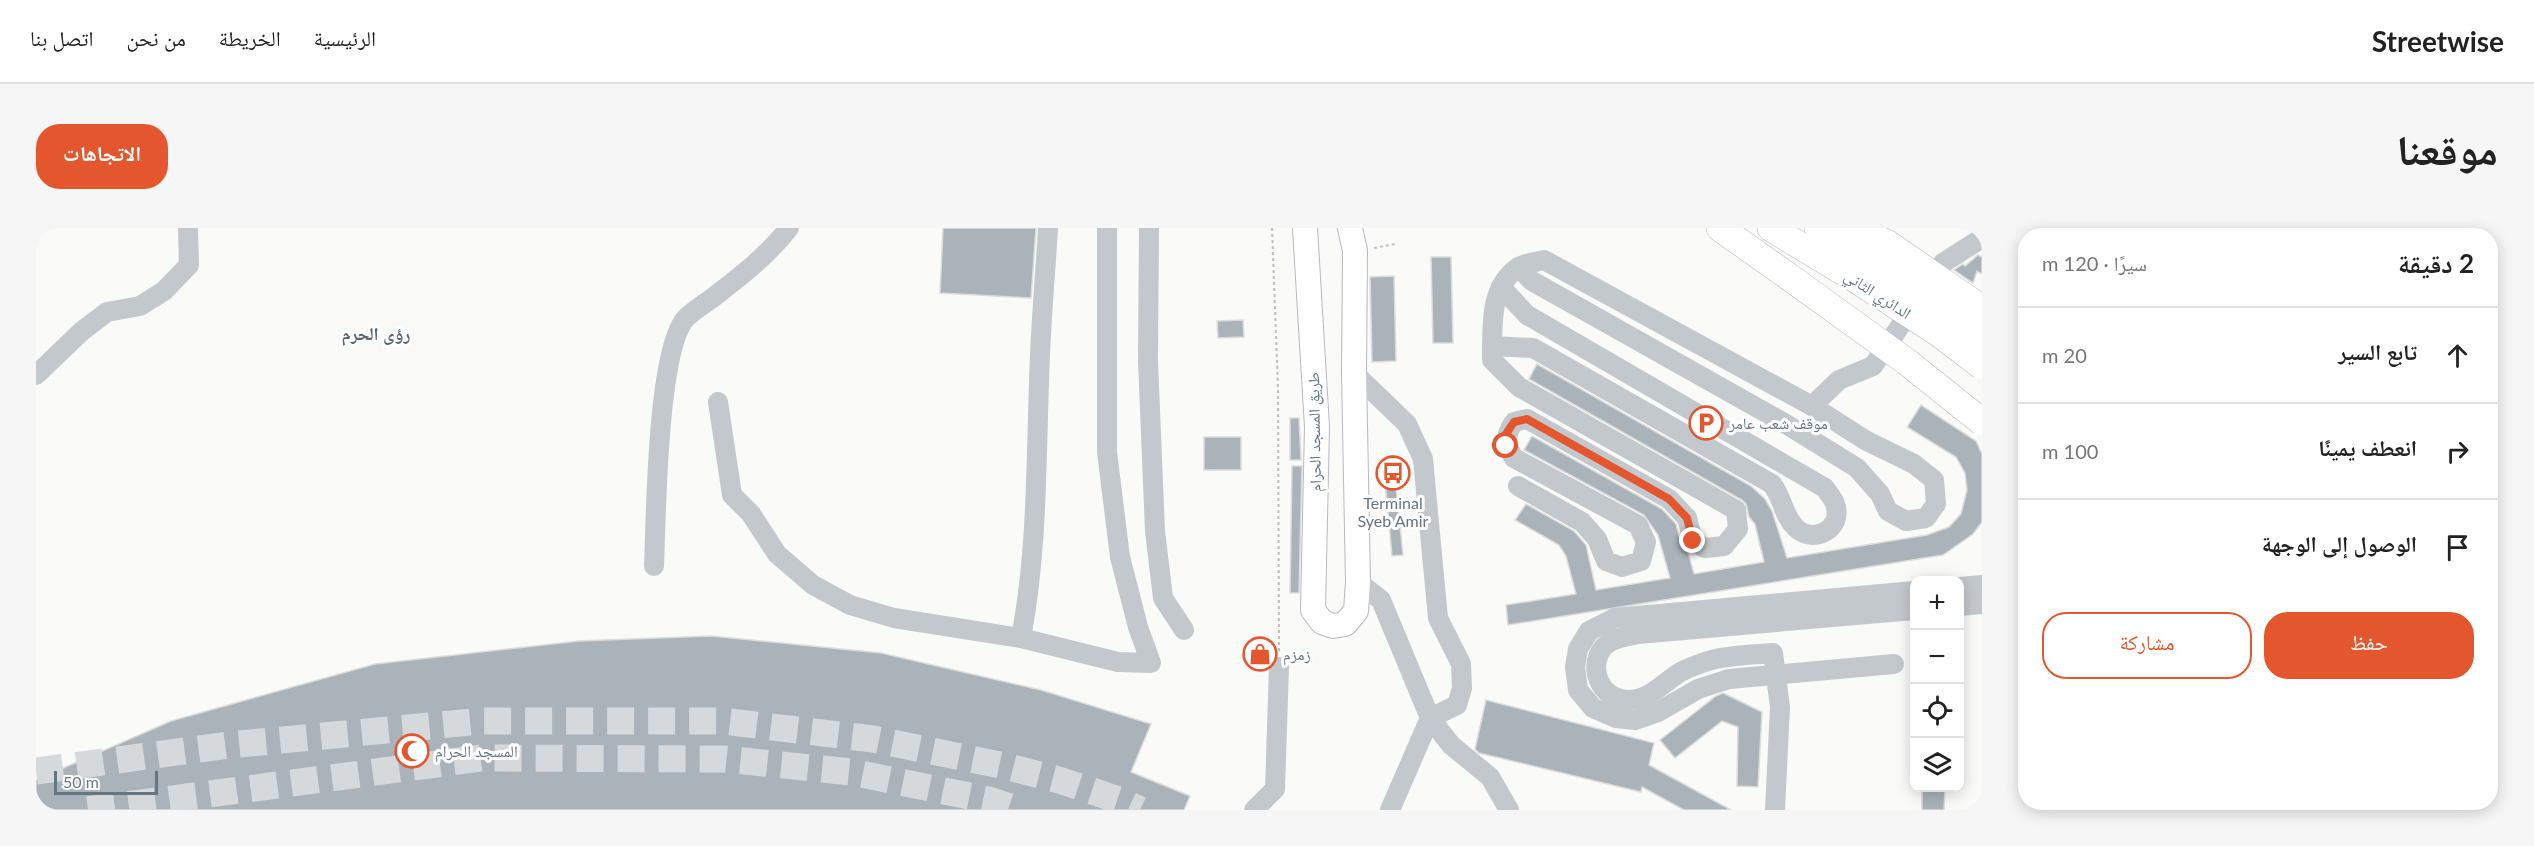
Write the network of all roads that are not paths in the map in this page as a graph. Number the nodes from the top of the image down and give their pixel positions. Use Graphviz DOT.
graph roads {
  1 [pos="188,228"];
  2 [pos="789,228"];
  3 [pos="1048,228"];
  4 [pos="1107,228"];
  5 [pos="1149,228"];
  6 [pos="1305,228"];
  7 [pos="1771,228"];
  8 [pos="1818,228"];
  9 [pos="1854,228"];
  10 [pos="1720,229"];
  11 [pos="1982,238"];
  12 [pos="1353,240"];
  13 [pos="1872,262"];
  14 [pos="1518,267"];
  15 [pos="1501,287"];
  16 [pos="1982,309"];
  17 [pos="1982,336"];
  18 [pos="1492,346"];
  19 [pos="1982,366"];
  20 [pos="1354,373"];
  21 [pos="36,375"];
  22 [pos="718,402"];
  23 [pos="1812,406"];
  24 [pos="1982,422"];
  25 [pos="1518,486"];
  26 [pos="654,566"];
  27 [pos="1358,582"];
  28 [pos="1982,585"];
  29 [pos="1964,587"];
  30 [pos="1910,591"];
  31 [pos="1982,604"];
  32 [pos="1964,606"];
  33 [pos="1910,610"];
  34 [pos="1184,630"];
  35 [pos="1021,638"];
  36 [pos="1894,664"];
  37 [pos="1279,667"];
  38 [pos="1774,673"];
  39 [pos="1430,718"];
  40 [pos="1254,810"];
  41 [pos="1390,810"];
  42 [pos="1509,810"];
  43 [pos="1775,810"];
  1 -- 21 [label="street"];
  2 -- 26 [label="street"];
  3 -- 35 [label="street"];
  4 -- 35 [label="street"];
  5 -- 34 [label="street"];
  6 -- 27 [label="main road, طريق المسجد الحرام"];
  7 -- 13 [label="highway, الدائري الثاني"];
  8 -- 13 [label="highway, الدائري الثاني"];
  9 -- 13 [label="highway"];
  10 -- 24 [label="highway, bridge"];
  11 -- 23 [label="street"];
  12 -- 20 [label="main road"];
  13 -- 16 [label="highway, bridge"];
  13 -- 17 [label="highway, الدائري الثاني, bridge"];
  13 -- 19 [label="highway, الدائري الثاني, bridge"];
  14 -- 15 [label="street"];
  14 -- 23 [label="street"];
  14 -- 23 [label="street"];
  15 -- 18 [label="street"];
  15 -- 18 [label="street"];
  18 -- 25 [label="street"];
  20 -- 27 [label="main road"];
  20 -- 39 [label="street"];
  22 -- 35 [label="street"];
  27 -- 39 [label="street"];
  28 -- 29 [label="street"];
  30 -- 38 [label="street"];
  31 -- 32 [label="street"];
  33 -- 38 [label="street"];
  36 -- 38 [label="street"];
  37 -- 40 [label="street"];
  38 -- 43 [label="street"];
  39 -- 41 [label="street"];
  39 -- 42 [label="street"];
}
